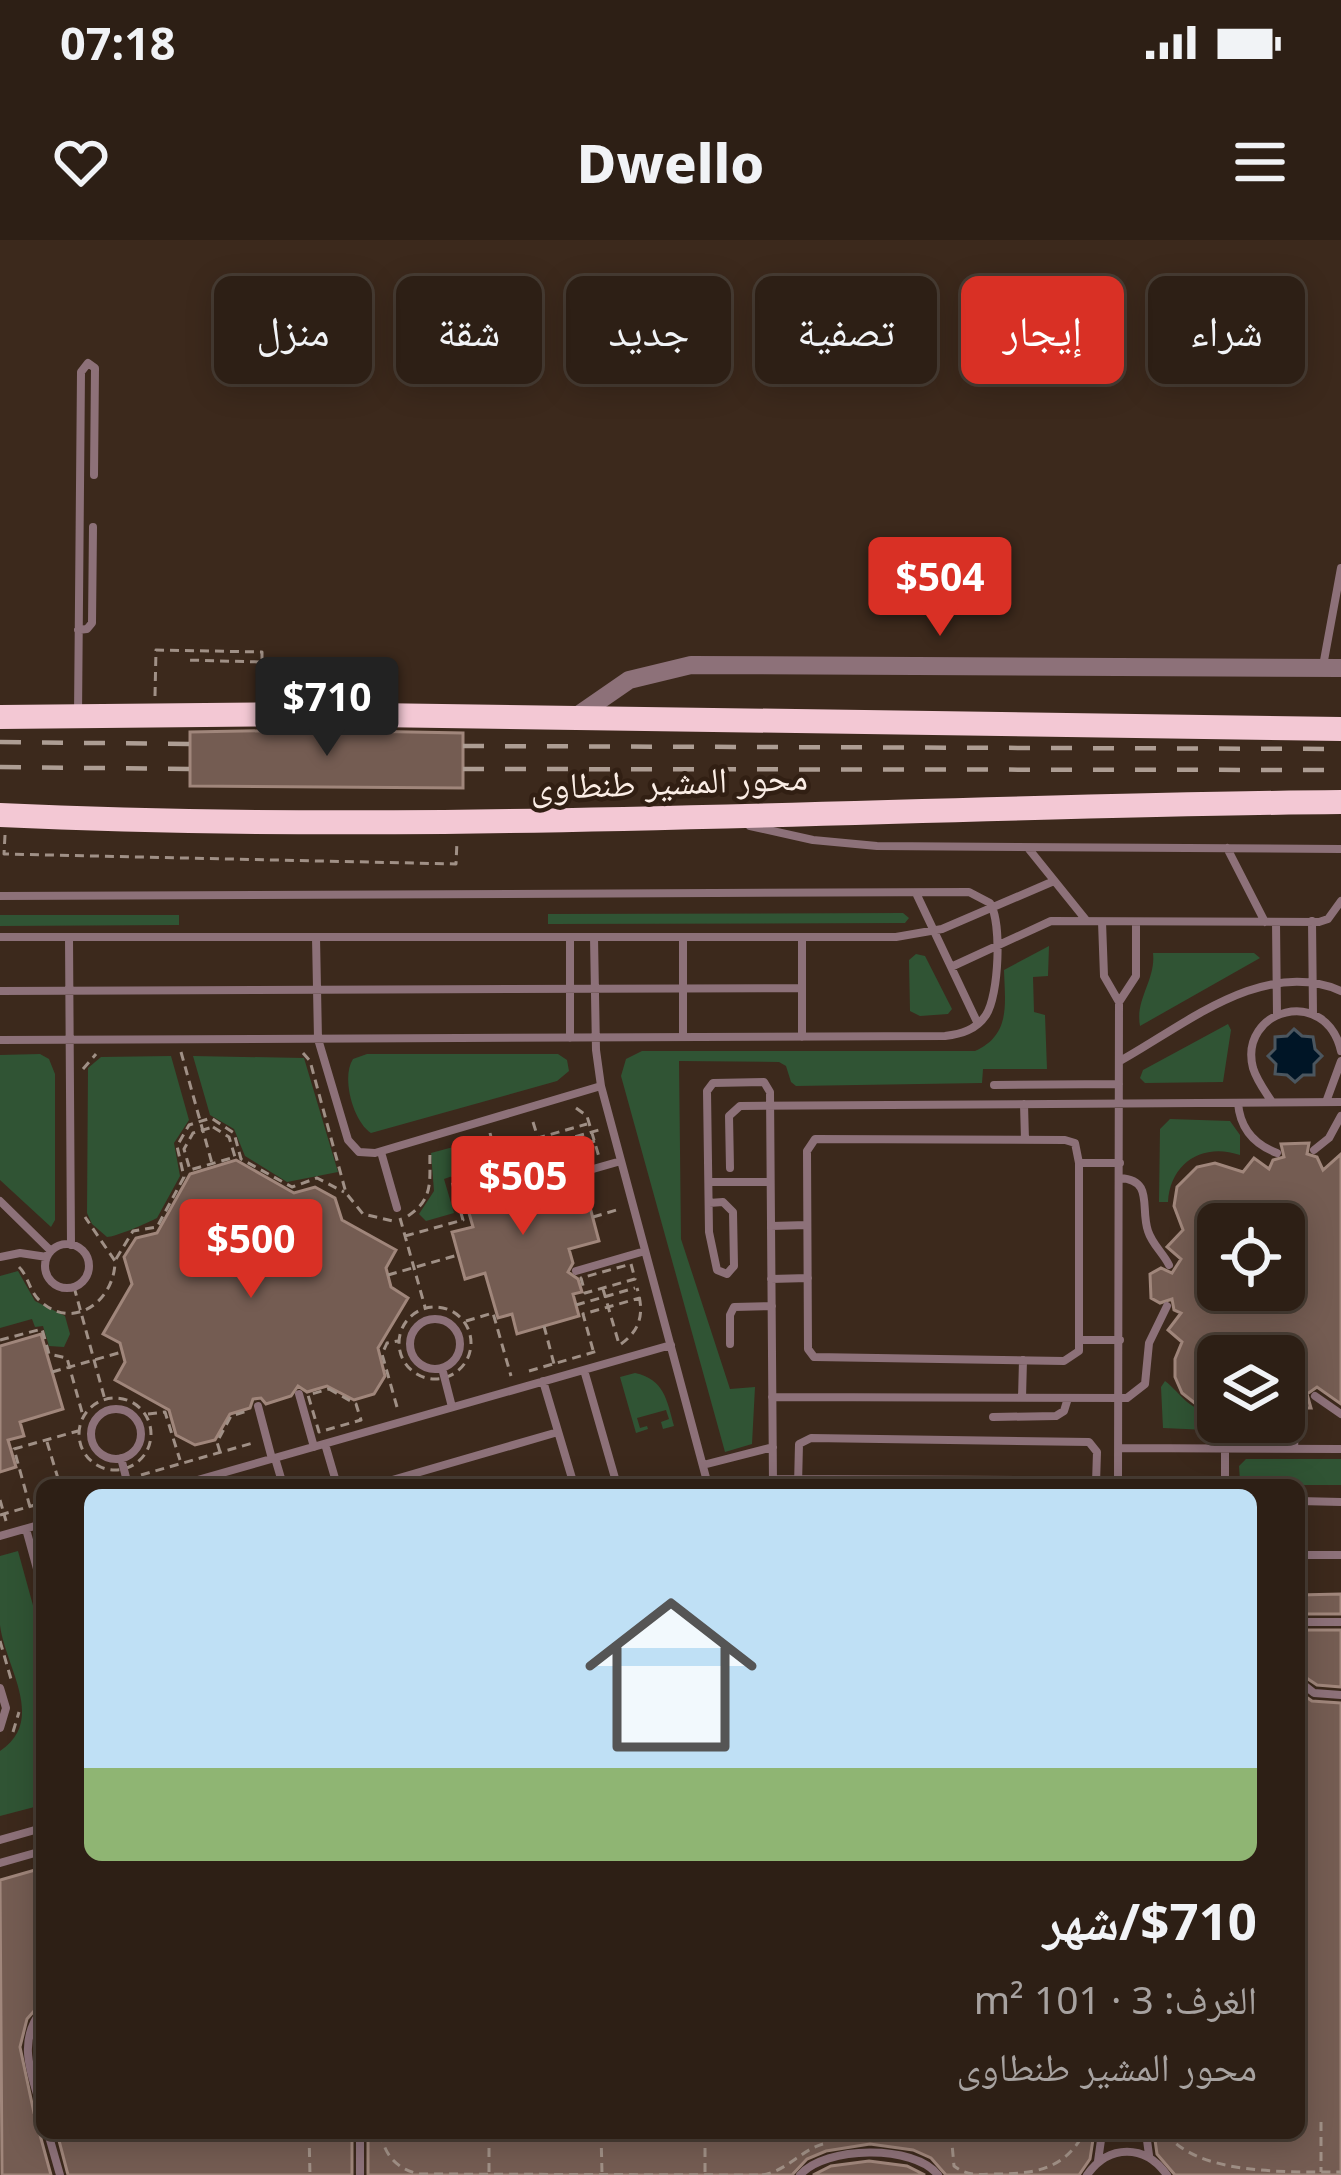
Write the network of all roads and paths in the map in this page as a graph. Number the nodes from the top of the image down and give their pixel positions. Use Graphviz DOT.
graph roads {
  1 [pos="94,475"];
  2 [pos="93,527"];
  3 [pos="1341,568"];
  4 [pos="79,630"];
  5 [pos="185,660"];
  6 [pos="1332,668"];
  7 [pos="154,715"];
  8 [pos="78,716"];
  9 [pos="0,717"];
  10 [pos="572,720"];
  11 [pos="1341,729"];
  12 [pos="1341,802"];
  13 [pos="3,815"];
  14 [pos="720,817"];
  15 [pos="457,823"];
  16 [pos="1027,847"];
  17 [pos="1227,848"];
  18 [pos="1341,849"];
  19 [pos="1054,881"];
  20 [pos="916,893"];
  21 [pos="0,896"];
  22 [pos="1341,901"];
  23 [pos="993,908"];
  24 [pos="1312,921"];
  25 [pos="1088,922"];
  26 [pos="1102,922"];
  27 [pos="1136,922"];
  28 [pos="1270,922"];
  29 [pos="934,932"];
  30 [pos="0,937"];
  31 [pos="69,937"];
  32 [pos="316,937"];
  33 [pos="570,937"];
  34 [pos="594,937"];
  35 [pos="682,937"];
  36 [pos="802,937"];
  37 [pos="997,945"];
  38 [pos="951,967"];
  39 [pos="1276,981"];
  40 [pos="1313,982"];
  41 [pos="570,988"];
  42 [pos="595,988"];
  43 [pos="683,988"];
  44 [pos="802,988"];
  45 [pos="317,990"];
  46 [pos="0,991"];
  47 [pos="69,991"];
  48 [pos="1341,991"];
  49 [pos="1119,1002"];
  50 [pos="1313,1014"];
  51 [pos="1277,1016"];
  52 [pos="978,1024"];
  53 [pos="682,1037"];
  54 [pos="802,1037"];
  55 [pos="570,1038"];
  56 [pos="596,1038"];
  57 [pos="178,1039"];
  58 [pos="318,1039"];
  59 [pos="0,1040"];
  60 [pos="69,1040"];
  61 [pos="297,1051"];
  62 [pos="1341,1051"];
  63 [pos="103,1052"];
  64 [pos="1120,1061"];
  65 [pos="1341,1061"];
  66 [pos="82,1077"];
  67 [pos="1119,1084"];
  68 [pos="994,1085"];
  69 [pos="601,1086"];
  70 [pos="1238,1102"];
  71 [pos="1272,1102"];
  72 [pos="1326,1102"];
  73 [pos="1341,1102"];
  74 [pos="1120,1103"];
  75 [pos="1024,1104"];
  76 [pos="770,1106"];
  77 [pos="570,1109"];
  78 [pos="1341,1116"];
  79 [pos="532,1120"];
  80 [pos="200,1121"];
  81 [pos="590,1124"];
  82 [pos="612,1126"];
  83 [pos="203,1130"];
  84 [pos="223,1130"];
  85 [pos="489,1132"];
  86 [pos="592,1132"];
  87 [pos="182,1137"];
  88 [pos="1024,1139"];
  89 [pos="189,1141"];
  90 [pos="595,1141"];
  91 [pos="492,1143"];
  92 [pos="437,1147"];
  93 [pos="532,1149"];
  94 [pos="1314,1150"];
  95 [pos="381,1151"];
  96 [pos="495,1153"];
  97 [pos="1276,1154"];
  98 [pos="599,1158"];
  99 [pos="621,1161"];
  100 [pos="1120,1162"];
  101 [pos="1079,1163"];
  102 [pos="213,1165"];
  103 [pos="730,1168"];
  104 [pos="550,1176"];
  105 [pos="1120,1178"];
  106 [pos="709,1181"];
  107 [pos="770,1182"];
  108 [pos="346,1193"];
  109 [pos="0,1201"];
  110 [pos="709,1203"];
  111 [pos="633,1205"];
  112 [pos="397,1208"];
  113 [pos="83,1209"];
  114 [pos="592,1217"];
  115 [pos="400,1220"];
  116 [pos="771,1226"];
  117 [pos="807,1226"];
  118 [pos="405,1236"];
  119 [pos="71,1245"];
  120 [pos="645,1251"];
  121 [pos="49,1254"];
  122 [pos="458,1255"];
  123 [pos="0,1257"];
  124 [pos="115,1261"];
  125 [pos="1169,1265"];
  126 [pos="13,1268"];
  127 [pos="414,1268"];
  128 [pos="576,1271"];
  129 [pos="388,1275"];
  130 [pos="808,1278"];
  131 [pos="771,1279"];
  132 [pos="654,1283"];
  133 [pos="74,1287"];
  134 [pos="603,1288"];
  135 [pos="637,1288"];
  136 [pos="605,1297"];
  137 [pos="640,1298"];
  138 [pos="576,1305"];
  139 [pos="772,1306"];
  140 [pos="1167,1306"];
  141 [pos="608,1307"];
  142 [pos="425,1308"];
  143 [pos="81,1312"];
  144 [pos="464,1321"];
  145 [pos="544,1326"];
  146 [pos="0,1340"];
  147 [pos="1081,1340"];
  148 [pos="1120,1340"];
  149 [pos="399,1341"];
  150 [pos="730,1344"];
  151 [pos="671,1345"];
  152 [pos="619,1346"];
  153 [pos="122,1352"];
  154 [pos="94,1360"];
  155 [pos="1023,1360"];
  156 [pos="69,1367"];
  157 [pos="584,1370"];
  158 [pos="52,1372"];
  159 [pos="443,1373"];
  160 [pos="511,1376"];
  161 [pos="558,1377"];
  162 [pos="543,1381"];
  163 [pos="329,1389"];
  164 [pos="299,1394"];
  165 [pos="1315,1396"];
  166 [pos="772,1397"];
  167 [pos="1022,1398"];
  168 [pos="1068,1398"];
  169 [pos="1120,1398"];
  170 [pos="105,1400"];
  171 [pos="452,1407"];
  172 [pos="254,1408"];
  173 [pos="397,1409"];
  174 [pos="1341,1414"];
  175 [pos="146,1415"];
  176 [pos="993,1417"];
  177 [pos="83,1418"];
  178 [pos="79,1430"];
  179 [pos="558,1432"];
  180 [pos="46,1440"];
  181 [pos="258,1442"];
  182 [pos="1228,1443"];
  183 [pos="1294,1443"];
  184 [pos="320,1445"];
  185 [pos="773,1447"];
  186 [pos="1119,1448"];
  187 [pos="1225,1448"];
  188 [pos="1294,1449"];
  189 [pos="1341,1449"];
  190 [pos="220,1453"];
  191 [pos="121,1458"];
  192 [pos="274,1458"];
  193 [pos="181,1463"];
  194 [pos="703,1465"];
  195 [pos="222,1473"];
  196 [pos="126,1478"];
  197 [pos="57,1479"];
  198 [pos="201,1479"];
  199 [pos="224,1479"];
  200 [pos="281,1479"];
  201 [pos="334,1479"];
  202 [pos="396,1479"];
  203 [pos="572,1479"];
  204 [pos="616,1479"];
  205 [pos="706,1479"];
  206 [pos="773,1479"];
  207 [pos="798,1479"];
  208 [pos="1096,1479"];
  209 [pos="1118,1479"];
  210 [pos="1225,1479"];
  211 [pos="0,1500"];
  212 [pos="1305,1501"];
  213 [pos="1341,1502"];
  214 [pos="36,1505"];
  215 [pos="30,1507"];
  216 [pos="2,1514"];
  217 [pos="36,1526"];
  218 [pos="26,1529"];
  219 [pos="5,1535"];
  220 [pos="1305,1555"];
  221 [pos="1341,1555"];
  222 [pos="36,1566"];
  223 [pos="1305,1622"];
  224 [pos="1341,1622"];
  225 [pos="1305,1686"];
  226 [pos="0,1688"];
  227 [pos="1341,1695"];
  228 [pos="0,1728"];
  229 [pos="36,1830"];
  230 [pos="0,1840"];
  231 [pos="36,1853"];
  232 [pos="0,1863"];
  233 [pos="36,2021"];
  234 [pos="36,2072"];
  235 [pos="1321,2122"];
  236 [pos="50,2139"];
  237 [pos="309,2139"];
  238 [pos="360,2139"];
  239 [pos="383,2139"];
  240 [pos="489,2139"];
  241 [pos="602,2139"];
  242 [pos="705,2139"];
  243 [pos="827,2139"];
  244 [pos="952,2139"];
  245 [pos="1080,2139"];
  246 [pos="1101,2139"];
  247 [pos="1147,2139"];
  248 [pos="1171,2139"];
  249 [pos="1150,2157"];
  250 [pos="1098,2161"];
  251 [pos="1203,2168"];
  252 [pos="1214,2171"];
  253 [pos="1321,2172"];
  254 [pos="1341,2172"];
  255 [pos="489,2174"];
  256 [pos="602,2174"];
  257 [pos="705,2174"];
  258 [pos="60,2175"];
  259 [pos="310,2175"];
  260 [pos="360,2175"];
  261 [pos="761,2175"];
  262 [pos="800,2175"];
  263 [pos="938,2175"];
  264 [pos="1087,2175"];
  265 [pos="1167,2175"];
  1 -- 4 [label="lane"];
  2 -- 4 [label="lane"];
  3 -- 6 [label="lane"];
  4 -- 8 [label="lane"];
  5 -- 7 [label="path"];
  6 -- 10 [label="street"];
  7 -- 8 [label="highway, محور المشير طنطاوى"];
  7 -- 10 [label="highway, محور المشير طنطاوى"];
  8 -- 9 [label="highway, محور المشير طنطاوى"];
  10 -- 11 [label="highway, محور المشير طنطاوى"];
  12 -- 14 [label="highway, محور المشير طنطاوى"];
  13 -- 15 [label="highway, محور المشير طنطاوى"];
  13 -- 15 [label="path"];
  14 -- 15 [label="highway, محور المشير طنطاوى"];
  14 -- 16 [label="lane"];
  16 -- 17 [label="lane"];
  16 -- 19 [label="lane"];
  17 -- 18 [label="lane"];
  17 -- 28 [label="lane"];
  19 -- 23 [label="lane"];
  19 -- 25 [label="lane"];
  20 -- 21 [label="lane"];
  20 -- 23 [label="lane"];
  20 -- 29 [label="lane"];
  22 -- 24 [label="lane"];
  23 -- 29 [label="lane"];
  23 -- 37 [label="lane"];
  24 -- 28 [label="lane"];
  24 -- 40 [label="lane"];
  25 -- 26 [label="lane"];
  25 -- 37 [label="lane"];
  26 -- 27 [label="lane"];
  26 -- 49 [label="lane"];
  27 -- 28 [label="lane"];
  27 -- 49 [label="lane"];
  28 -- 39 [label="lane"];
  29 -- 36 [label="lane"];
  29 -- 38 [label="lane"];
  30 -- 31 [label="lane"];
  31 -- 32 [label="lane"];
  31 -- 47 [label="lane"];
  32 -- 33 [label="lane"];
  32 -- 45 [label="lane"];
  33 -- 34 [label="lane"];
  33 -- 41 [label="lane"];
  34 -- 35 [label="lane"];
  34 -- 42 [label="lane"];
  35 -- 36 [label="lane"];
  35 -- 43 [label="lane"];
  36 -- 44 [label="lane"];
  37 -- 38 [label="lane"];
  37 -- 52 [label="lane"];
  38 -- 52 [label="lane"];
  39 -- 40 [label="lane"];
  39 -- 51 [label="lane"];
  39 -- 64 [label="lane"];
  40 -- 48 [label="lane"];
  40 -- 50 [label="lane"];
  41 -- 42 [label="lane"];
  41 -- 45 [label="lane"];
  41 -- 55 [label="lane"];
  42 -- 43 [label="lane"];
  42 -- 56 [label="lane"];
  43 -- 44 [label="lane"];
  43 -- 53 [label="lane"];
  44 -- 54 [label="lane"];
  45 -- 47 [label="lane"];
  45 -- 58 [label="lane"];
  46 -- 47 [label="lane"];
  47 -- 60 [label="lane"];
  49 -- 64 [label="lane"];
  50 -- 51 [label="lane"];
  50 -- 62 [label="lane"];
  51 -- 71 [label="lane"];
  52 -- 54 [label="lane"];
  53 -- 54 [label="lane"];
  53 -- 56 [label="lane"];
  55 -- 56 [label="lane"];
  55 -- 58 [label="lane"];
  56 -- 69 [label="lane"];
  57 -- 58 [label="lane"];
  57 -- 60 [label="lane"];
  57 -- 80 [label="path"];
  58 -- 95 [label="lane"];
  59 -- 60 [label="lane"];
  60 -- 119 [label="lane"];
  61 -- 108 [label="path"];
  63 -- 66 [label="path"];
  64 -- 67 [label="lane"];
  65 -- 72 [label="lane"];
  67 -- 68 [label="lane"];
  67 -- 74 [label="lane"];
  69 -- 82 [label="lane"];
  69 -- 95 [label="lane"];
  70 -- 71 [label="lane"];
  70 -- 74 [label="lane"];
  70 -- 97 [label="lane"];
  71 -- 72 [label="lane"];
  72 -- 73 [label="lane"];
  74 -- 75 [label="lane"];
  74 -- 100 [label="lane"];
  75 -- 76 [label="lane"];
  75 -- 88 [label="lane"];
  76 -- 103 [label="lane"];
  76 -- 106 [label="lane"];
  76 -- 107 [label="lane"];
  77 -- 81 [label="path"];
  78 -- 94 [label="lane"];
  79 -- 81 [label="path"];
  80 -- 83 [label="path"];
  80 -- 84 [label="path"];
  80 -- 87 [label="path"];
  81 -- 86 [label="path"];
  82 -- 86 [label="path"];
  82 -- 99 [label="lane"];
  83 -- 84 [label="path"];
  83 -- 89 [label="path"];
  83 -- 102 [label="path"];
  84 -- 102 [label="path"];
  84 -- 108 [label="path"];
  85 -- 118 [label="path"];
  86 -- 90 [label="path"];
  86 -- 93 [label="path"];
  87 -- 89 [label="path"];
  87 -- 124 [label="path"];
  88 -- 101 [label="lane"];
  88 -- 117 [label="lane"];
  89 -- 102 [label="path"];
  90 -- 98 [label="path"];
  90 -- 104 [label="path"];
  91 -- 96 [label="path"];
  92 -- 115 [label="path"];
  95 -- 112 [label="lane"];
  99 -- 104 [label="lane"];
  99 -- 111 [label="lane"];
  100 -- 101 [label="lane"];
  100 -- 105 [label="lane"];
  101 -- 147 [label="lane"];
  105 -- 125 [label="lane"];
  105 -- 148 [label="lane"];
  106 -- 107 [label="lane"];
  106 -- 110 [label="lane"];
  107 -- 116 [label="lane"];
  108 -- 115 [label="path"];
  109 -- 121 [label="lane"];
  110 -- 110 [label="lane"];
  111 -- 114 [label="path"];
  111 -- 120 [label="lane"];
  112 -- 115 [label="path"];
  113 -- 124 [label="path"];
  115 -- 118 [label="path"];
  116 -- 117 [label="lane"];
  116 -- 131 [label="lane"];
  117 -- 130 [label="lane"];
  118 -- 127 [label="path"];
  119 -- 121 [label="lane"];
  119 -- 133 [label="lane"];
  120 -- 128 [label="lane"];
  120 -- 132 [label="lane"];
  121 -- 123 [label="lane"];
  121 -- 133 [label="lane"];
  122 -- 127 [label="path"];
  124 -- 143 [label="path"];
  126 -- 143 [label="path"];
  127 -- 129 [label="path"];
  127 -- 142 [label="path"];
  130 -- 131 [label="lane"];
  130 -- 155 [label="lane"];
  131 -- 139 [label="lane"];
  132 -- 135 [label="path"];
  132 -- 151 [label="lane"];
  133 -- 143 [label="path"];
  134 -- 134 [label="path"];
  134 -- 136 [label="path"];
  135 -- 136 [label="path"];
  135 -- 137 [label="path"];
  136 -- 138 [label="path"];
  136 -- 141 [label="path"];
  137 -- 141 [label="path"];
  137 -- 152 [label="path"];
  139 -- 150 [label="lane"];
  139 -- 166 [label="lane"];
  140 -- 169 [label="lane"];
  141 -- 152 [label="path"];
  141 -- 152 [label="path"];
  142 -- 144 [label="path"];
  142 -- 149 [label="path"];
  143 -- 154 [label="path"];
  144 -- 159 [label="path"];
  144 -- 160 [label="path"];
  145 -- 161 [label="path"];
  146 -- 156 [label="path"];
  147 -- 148 [label="lane"];
  147 -- 155 [label="lane"];
  148 -- 169 [label="lane"];
  149 -- 159 [label="path"];
  149 -- 173 [label="path"];
  151 -- 157 [label="lane"];
  151 -- 194 [label="lane"];
  153 -- 154 [label="path"];
  154 -- 156 [label="path"];
  154 -- 170 [label="path"];
  155 -- 167 [label="lane"];
  156 -- 158 [label="path"];
  156 -- 177 [label="path"];
  157 -- 161 [label="lane"];
  157 -- 204 [label="lane"];
  159 -- 159 [label="lane"];
  159 -- 171 [label="lane"];
  161 -- 162 [label="lane"];
  162 -- 171 [label="lane"];
  162 -- 179 [label="lane"];
  163 -- 163 [label="path"];
  164 -- 184 [label="lane"];
  165 -- 174 [label="lane"];
  166 -- 167 [label="lane"];
  166 -- 185 [label="lane"];
  167 -- 168 [label="lane"];
  168 -- 169 [label="lane"];
  168 -- 176 [label="lane"];
  169 -- 186 [label="lane"];
  170 -- 175 [label="path"];
  170 -- 177 [label="path"];
  171 -- 184 [label="lane"];
  172 -- 190 [label="path"];
  172 -- 192 [label="lane"];
  175 -- 193 [label="path"];
  175 -- 196 [label="path"];
  177 -- 178 [label="path"];
  178 -- 180 [label="path"];
  178 -- 196 [label="path"];
  179 -- 202 [label="lane"];
  179 -- 203 [label="lane"];
  180 -- 197 [label="path"];
  180 -- 215 [label="path"];
  181 -- 190 [label="path"];
  182 -- 187 [label="lane"];
  183 -- 188 [label="lane"];
  184 -- 192 [label="lane"];
  184 -- 201 [label="lane"];
  185 -- 194 [label="lane"];
  185 -- 206 [label="lane"];
  186 -- 187 [label="lane"];
  186 -- 209 [label="lane"];
  187 -- 188 [label="lane"];
  187 -- 210 [label="lane"];
  188 -- 189 [label="lane"];
  190 -- 193 [label="path"];
  191 -- 191 [label="lane"];
  191 -- 196 [label="lane"];
  192 -- 195 [label="lane"];
  192 -- 200 [label="lane"];
  193 -- 196 [label="path"];
  194 -- 205 [label="lane"];
  195 -- 198 [label="lane"];
  195 -- 199 [label="lane"];
  207 -- 208 [label="lane"];
  211 -- 216 [label="path"];
  212 -- 213 [label="lane"];
  214 -- 215 [label="path"];
  215 -- 216 [label="path"];
  216 -- 219 [label="path"];
  217 -- 218 [label="lane"];
  218 -- 219 [label="lane"];
  218 -- 222 [label="lane"];
  220 -- 221 [label="lane"];
  223 -- 224 [label="lane"];
  225 -- 227 [label="lane"];
  226 -- 228 [label="lane"];
  229 -- 230 [label="lane"];
  231 -- 232 [label="lane"];
  233 -- 234 [label="lane"];
  235 -- 253 [label="path"];
  236 -- 258 [label="lane"];
  237 -- 259 [label="path"];
  238 -- 260 [label="lane"];
  239 -- 255 [label="path"];
  240 -- 255 [label="path"];
  241 -- 256 [label="path"];
  242 -- 257 [label="path"];
  243 -- 261 [label="path"];
  244 -- 245 [label="path"];
  246 -- 250 [label="lane"];
  247 -- 249 [label="lane"];
  248 -- 251 [label="path"];
  249 -- 250 [label="lane"];
  249 -- 265 [label="lane"];
  250 -- 264 [label="lane"];
  252 -- 253 [label="path"];
  253 -- 254 [label="path"];
  255 -- 256 [label="path"];
  256 -- 257 [label="path"];
  257 -- 261 [label="path"];
  262 -- 263 [label="lane"];
}
